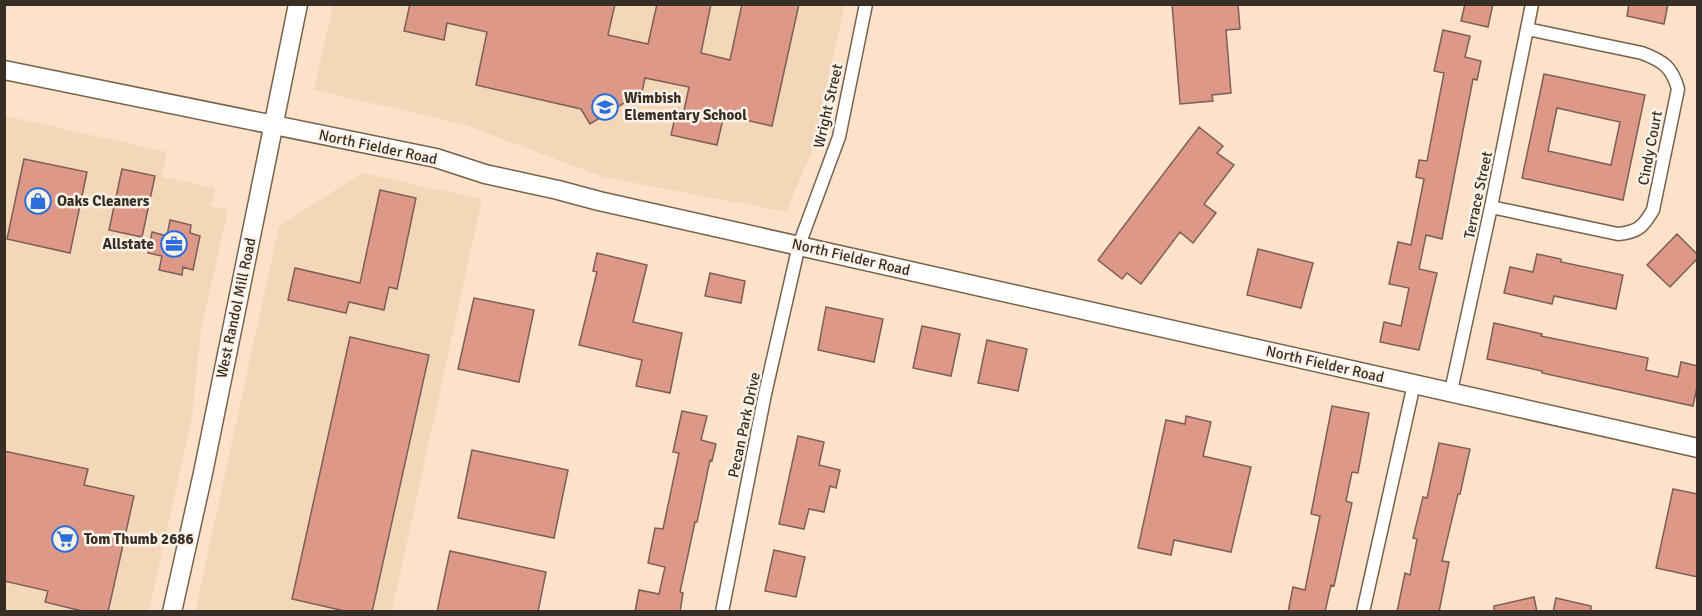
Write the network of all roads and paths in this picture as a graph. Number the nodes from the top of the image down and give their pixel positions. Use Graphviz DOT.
graph roads {
  1 [pos="297,4"];
  2 [pos="866,4"];
  3 [pos="1532,4"];
  4 [pos="1527,29"];
  5 [pos="4,70"];
  6 [pos="272,125"];
  7 [pos="1491,207"];
  8 [pos="800,245"];
  9 [pos="1414,384"];
  10 [pos="1451,391"];
  11 [pos="1698,448"];
  12 [pos="172,612"];
  13 [pos="722,612"];
  14 [pos="1363,612"];
  1 -- 6 [label="main road, West Randol Mill Road"];
  2 -- 8 [label="street, Wright Street"];
  3 -- 4 [label="street, Terrace Street"];
  4 -- 7 [label="street, Terrace Street"];
  4 -- 7 [label="street, Cindy Court"];
  5 -- 6 [label="main road, North Fielder Road"];
  6 -- 8 [label="main road, North Fielder Road"];
  6 -- 12 [label="main road, West Randol Mill Road"];
  7 -- 10 [label="street, Terrace Street"];
  8 -- 9 [label="main road, North Fielder Road"];
  8 -- 13 [label="street, Pecan Park Drive"];
  9 -- 10 [label="main road, North Fielder Road"];
  9 -- 14 [label="street"];
  10 -- 11 [label="main road, North Fielder Road"];
}
